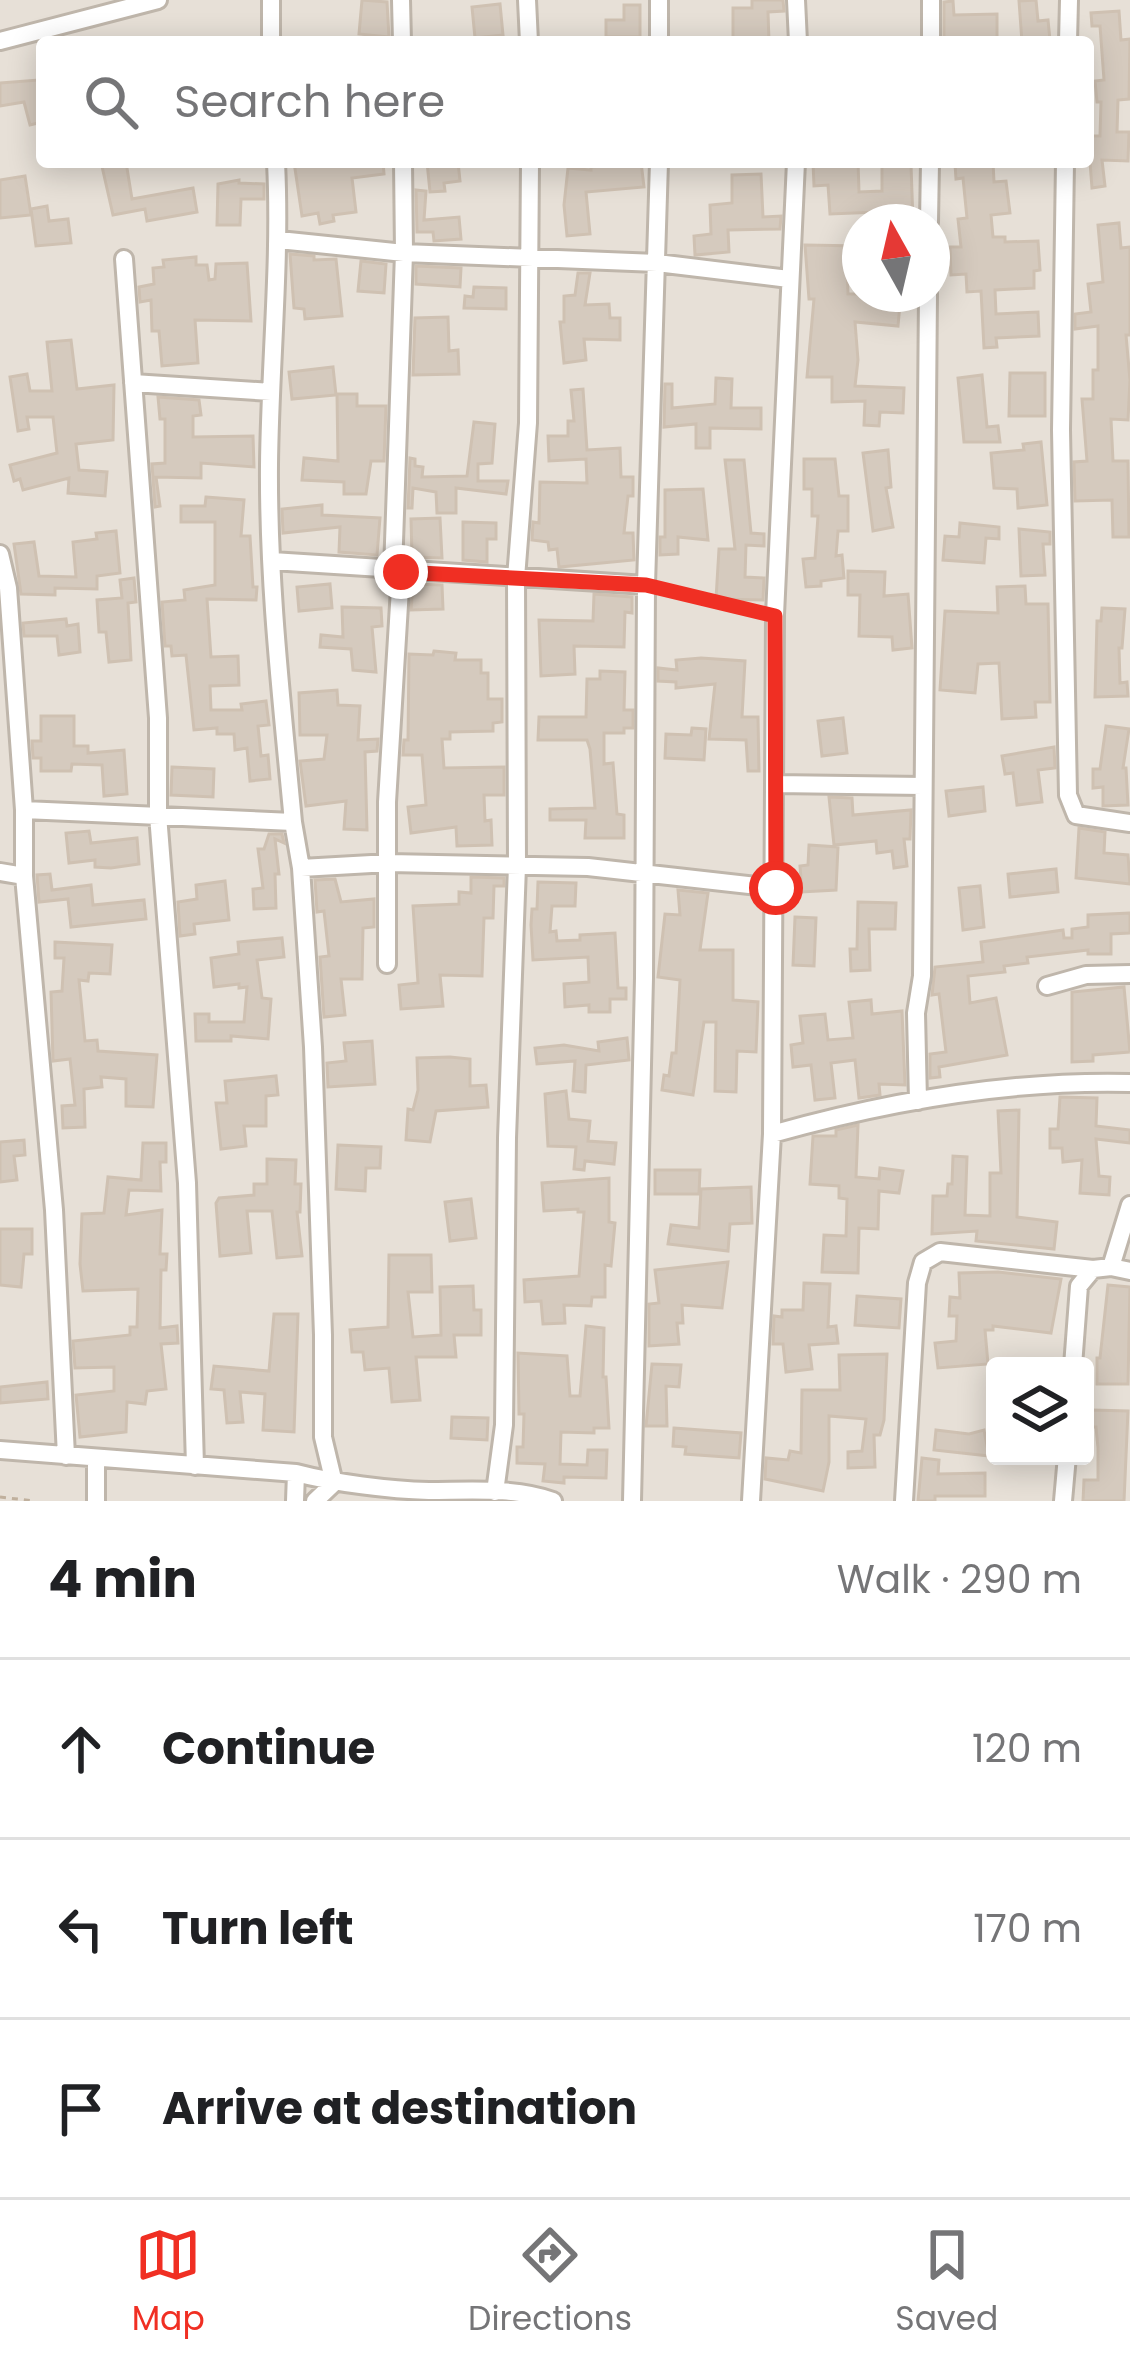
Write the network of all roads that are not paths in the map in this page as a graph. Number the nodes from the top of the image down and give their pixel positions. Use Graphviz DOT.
graph roads {
  1 [pos="158,0"];
  2 [pos="271,0"];
  3 [pos="401,0"];
  4 [pos="527,0"];
  5 [pos="658,0"];
  6 [pos="796,0"];
  7 [pos="931,0"];
  8 [pos="1069,0"];
  9 [pos="272,36"];
  10 [pos="402,36"];
  11 [pos="529,36"];
  12 [pos="659,36"];
  13 [pos="798,36"];
  14 [pos="931,36"];
  15 [pos="1068,36"];
  16 [pos="0,41"];
  17 [pos="276,168"];
  18 [pos="403,168"];
  19 [pos="530,168"];
  20 [pos="659,168"];
  21 [pos="796,168"];
  22 [pos="930,168"];
  23 [pos="1065,168"];
  24 [pos="929,204"];
  25 [pos="279,239"];
  26 [pos="404,253"];
  27 [pos="528,257"];
  28 [pos="124,259"];
  29 [pos="657,262"];
  30 [pos="789,278"];
  31 [pos="928,312"];
  32 [pos="133,383"];
  33 [pos="271,392"];
  34 [pos="0,554"];
  35 [pos="272,561"];
  36 [pos="397,572"];
  37 [pos="516,578"];
  38 [pos="646,585"];
  39 [pos="775,784"];
  40 [pos="923,786"];
  41 [pos="24,809"];
  42 [pos="158,815"];
  43 [pos="293,822"];
  44 [pos="1130,824"];
  45 [pos="388,862"];
  46 [pos="517,866"];
  47 [pos="301,868"];
  48 [pos="0,872"];
  49 [pos="644,873"];
  50 [pos="23,876"];
  51 [pos="776,888"];
  52 [pos="387,964"];
  53 [pos="1130,974"];
  54 [pos="1047,986"];
  55 [pos="1130,1083"];
  56 [pos="918,1101"];
  57 [pos="772,1134"];
  58 [pos="1130,1205"];
  59 [pos="1102,1268"];
  60 [pos="1130,1271"];
  61 [pos="1074,1357"];
  62 [pos="0,1450"];
  63 [pos="66,1456"];
  64 [pos="97,1457"];
  65 [pos="1066,1465"];
  66 [pos="195,1466"];
  67 [pos="296,1473"];
  68 [pos="334,1483"];
  69 [pos="495,1492"];
  70 [pos="423,1496"];
  71 [pos="96,1501"];
  72 [pos="296,1501"];
  73 [pos="314,1501"];
  74 [pos="553,1501"];
  75 [pos="632,1501"];
  76 [pos="751,1501"];
  77 [pos="904,1501"];
  78 [pos="1064,1501"];
  1 -- 16 [label="street"];
  2 -- 9 [label="street"];
  3 -- 10 [label="street"];
  4 -- 11 [label="street"];
  5 -- 12 [label="street"];
  6 -- 13 [label="street"];
  7 -- 14 [label="street"];
  8 -- 15 [label="street"];
  17 -- 25 [label="street"];
  18 -- 26 [label="street"];
  19 -- 27 [label="street"];
  20 -- 29 [label="street"];
  21 -- 30 [label="street"];
  22 -- 24 [label="street"];
  23 -- 44 [label="street"];
  25 -- 26 [label="street"];
  25 -- 33 [label="street"];
  26 -- 27 [label="street"];
  26 -- 36 [label="street"];
  27 -- 29 [label="street"];
  27 -- 37 [label="street"];
  28 -- 32 [label="street"];
  29 -- 30 [label="street"];
  29 -- 38 [label="street"];
  30 -- 39 [label="street"];
  31 -- 40 [label="street"];
  32 -- 33 [label="street"];
  32 -- 42 [label="street"];
  33 -- 35 [label="street"];
  34 -- 41 [label="street"];
  35 -- 36 [label="street"];
  35 -- 43 [label="street"];
  36 -- 37 [label="street"];
  36 -- 45 [label="street"];
  37 -- 38 [label="street"];
  37 -- 46 [label="street"];
  38 -- 49 [label="street"];
  39 -- 40 [label="street"];
  39 -- 51 [label="street"];
  40 -- 56 [label="street"];
  41 -- 42 [label="street"];
  41 -- 50 [label="street"];
  42 -- 43 [label="street"];
  42 -- 66 [label="street"];
  43 -- 47 [label="street"];
  45 -- 46 [label="street"];
  45 -- 47 [label="street"];
  45 -- 52 [label="street"];
  46 -- 49 [label="street"];
  46 -- 69 [label="street"];
  47 -- 68 [label="street"];
  48 -- 50 [label="street"];
  49 -- 51 [label="street"];
  49 -- 75 [label="street"];
  50 -- 63 [label="street"];
  51 -- 57 [label="street"];
  53 -- 54 [label="street"];
  55 -- 56 [label="street"];
  56 -- 57 [label="street"];
  57 -- 76 [label="street"];
  58 -- 59 [label="street"];
  59 -- 60 [label="street"];
  59 -- 61 [label="street"];
  59 -- 77 [label="street"];
  62 -- 63 [label="street"];
  63 -- 64 [label="street"];
  64 -- 66 [label="street"];
  64 -- 71 [label="street"];
  65 -- 78 [label="street"];
  66 -- 67 [label="street"];
  67 -- 68 [label="street"];
  67 -- 72 [label="street"];
  68 -- 70 [label="street"];
  68 -- 73 [label="street"];
  69 -- 70 [label="street"];
  69 -- 74 [label="street"];
}
